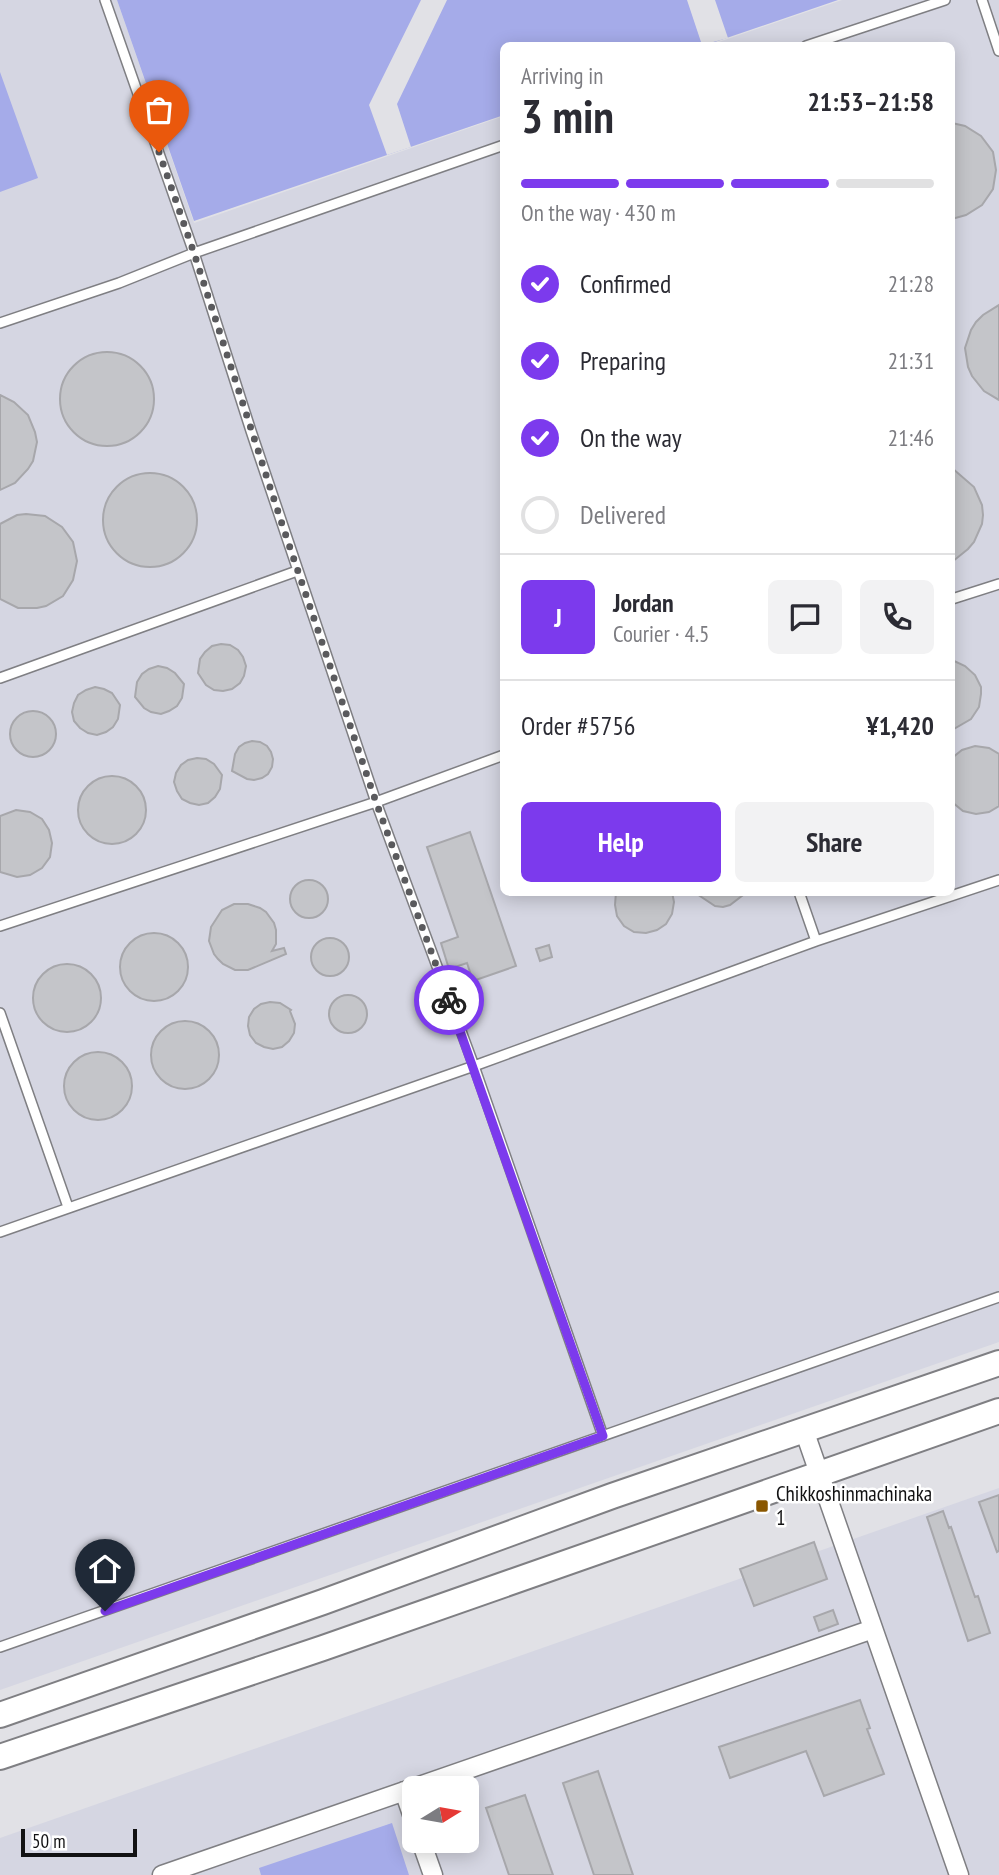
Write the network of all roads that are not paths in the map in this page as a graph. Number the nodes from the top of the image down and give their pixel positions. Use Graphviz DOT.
graph roads {
  1 [pos="105,0"];
  2 [pos="945,0"];
  3 [pos="982,0"];
  4 [pos="818,42"];
  5 [pos="999,51"];
  6 [pos="500,146"];
  7 [pos="194,253"];
  8 [pos="0,323"];
  9 [pos="297,571"];
  10 [pos="999,584"];
  11 [pos="955,598"];
  12 [pos="0,678"];
  13 [pos="500,756"];
  14 [pos="376,802"];
  15 [pos="999,880"];
  16 [pos="955,895"];
  17 [pos="800,896"];
  18 [pos="951,896"];
  19 [pos="0,926"];
  20 [pos="816,941"];
  21 [pos="0,1013"];
  22 [pos="474,1066"];
  23 [pos="68,1208"];
  24 [pos="0,1232"];
  25 [pos="999,1297"];
  26 [pos="999,1363"];
  27 [pos="999,1411"];
  28 [pos="804,1430"];
  29 [pos="603,1436"];
  30 [pos="818,1473"];
  31 [pos="873,1629"];
  32 [pos="0,1647"];
  33 [pos="0,1714"];
  34 [pos="0,1757"];
  35 [pos="447,1776"];
  36 [pos="402,1792"];
  37 [pos="425,1853"];
  38 [pos="162,1875"];
  39 [pos="433,1875"];
  40 [pos="959,1875"];
  1 -- 7 [label="lane"];
  2 -- 4 [label="lane"];
  3 -- 5 [label="lane"];
  6 -- 7 [label="lane"];
  7 -- 8 [label="lane"];
  7 -- 9 [label="lane"];
  9 -- 12 [label="lane"];
  9 -- 14 [label="lane"];
  10 -- 11 [label="lane"];
  13 -- 14 [label="lane"];
  14 -- 19 [label="lane"];
  14 -- 22 [label="lane"];
  15 -- 16 [label="lane"];
  17 -- 20 [label="lane"];
  18 -- 20 [label="lane"];
  20 -- 22 [label="lane"];
  21 -- 23 [label="lane"];
  22 -- 23 [label="lane"];
  22 -- 29 [label="lane"];
  23 -- 24 [label="lane"];
  25 -- 29 [label="lane"];
  26 -- 28 [label="street"];
  27 -- 30 [label="street"];
  28 -- 30 [label="street"];
  28 -- 33 [label="street"];
  29 -- 32 [label="lane"];
  30 -- 31 [label="street"];
  30 -- 34 [label="street"];
  31 -- 35 [label="street"];
  31 -- 40 [label="street"];
  36 -- 38 [label="street"];
  37 -- 39 [label="street"];
}
